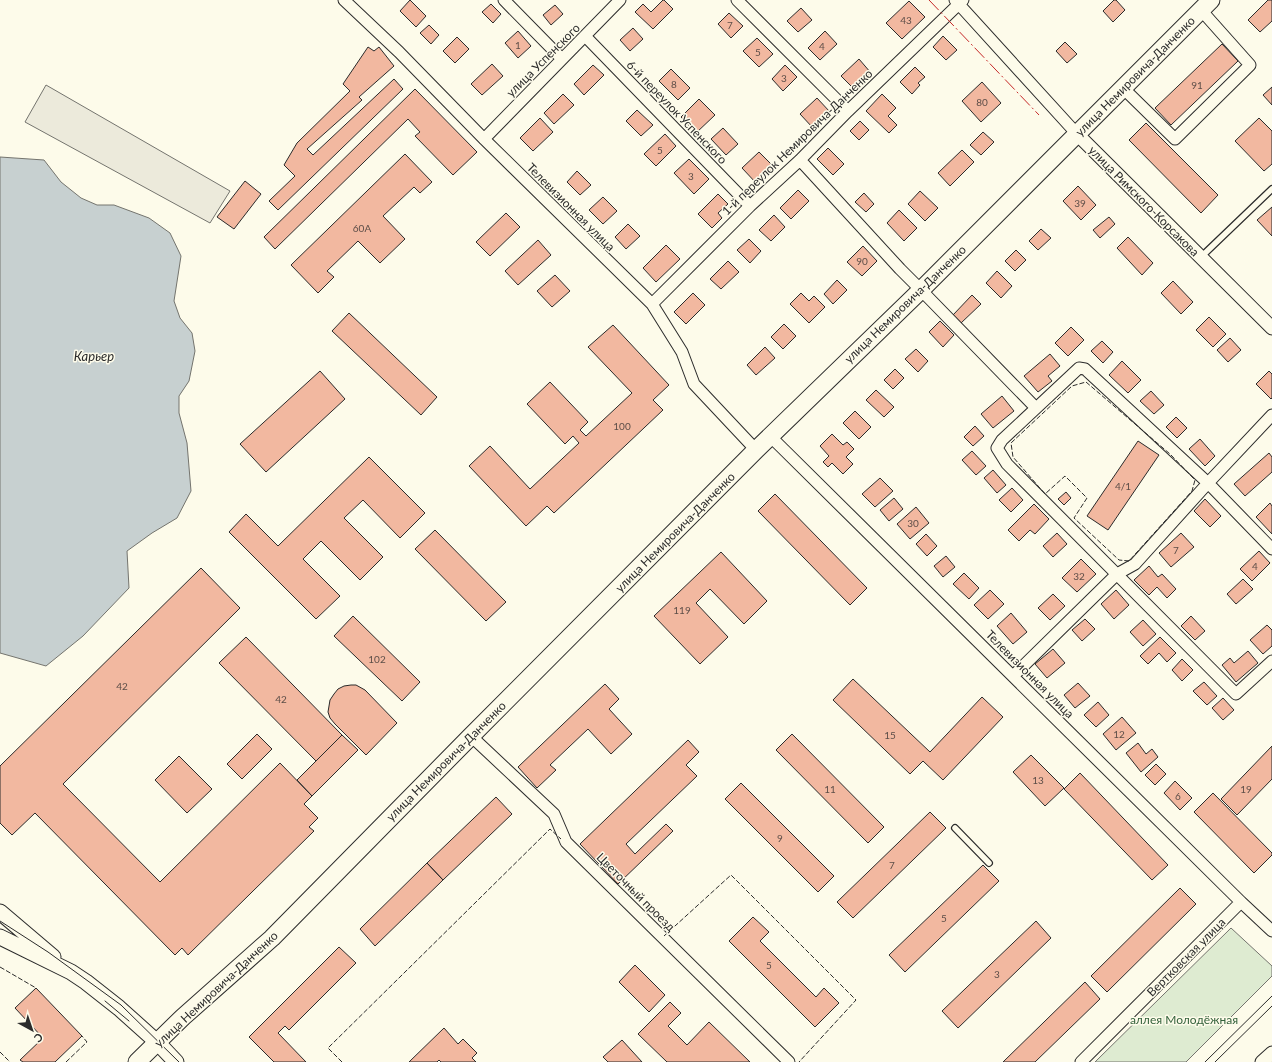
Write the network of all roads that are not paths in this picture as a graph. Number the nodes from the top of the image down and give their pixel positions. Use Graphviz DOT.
graph roads {
  1 [pos="344,0"];
  2 [pos="504,0"];
  3 [pos="620,0"];
  4 [pos="737,0"];
  5 [pos="959,1"];
  6 [pos="1206,5"];
  7 [pos="585,36"];
  8 [pos="562,60"];
  9 [pos="1123,88"];
  10 [pos="848,111"];
  11 [pos="1076,134"];
  12 [pos="484,139"];
  13 [pos="800,160"];
  14 [pos="1272,189"];
  15 [pos="750,206"];
  16 [pos="1200,257"];
  17 [pos="921,290"];
  18 [pos="652,304"];
  19 [pos="1272,328"];
  20 [pos="1036,408"];
  21 [pos="1272,415"];
  22 [pos="770,436"];
  23 [pos="756,450"];
  24 [pos="1208,483"];
  25 [pos="1272,549"];
  26 [pos="1117,574"];
  27 [pos="1272,661"];
  28 [pos="1013,676"];
  29 [pos="471,736"];
  30 [pos="955,828"];
  31 [pos="989,863"];
  32 [pos="1241,902"];
  33 [pos="0,912"];
  34 [pos="1272,931"];
  35 [pos="0,937"];
  36 [pos="71,972"];
  37 [pos="158,1042"];
  38 [pos="1272,1053"];
  39 [pos="137,1062"];
  40 [pos="176,1062"];
  41 [pos="790,1062"];
  42 [pos="1081,1062"];
  43 [pos="1262,1062"];
  1 -- 12 [label="street, Телевизионная улица"];
  2 -- 8 [label="street"];
  3 -- 7 [label="street, улица Успенского"];
  4 -- 10 [label="street"];
  5 -- 10 [label="street, 1-й переулок Немировича-Данченко"];
  5 -- 11 [label="street, улица Римского-Корсакова"];
  6 -- 9 [label="main road, улица Немировича-Данченко"];
  6 -- 9 [label="street"];
  7 -- 8 [label="street, улица Успенского"];
  7 -- 15 [label="street, 6-й переулок Успенского"];
  8 -- 12 [label="street, улица Успенского"];
  9 -- 11 [label="main road, улица Немировича-Данченко"];
  10 -- 13 [label="street, 1-й переулок Немировича-Данченко"];
  11 -- 16 [label="street, улица Римского-Корсакова"];
  11 -- 17 [label="main road, улица Немировича-Данченко"];
  12 -- 18 [label="street, Телевизионная улица"];
  13 -- 15 [label="street, 1-й переулок Немировича-Данченко"];
  13 -- 17 [label="street"];
  14 -- 16 [label="lane"];
  15 -- 18 [label="street, 1-й переулок Немировича-Данченко"];
  16 -- 19 [label="street, улица Римского-Корсакова"];
  17 -- 20 [label="street"];
  17 -- 22 [label="main road, улица Немировича-Данченко"];
  18 -- 23 [label="street, Телевизионная улица"];
  20 -- 24 [label="street"];
  20 -- 26 [label="street"];
  21 -- 24 [label="street"];
  22 -- 23 [label="main road, улица Немировича-Данченко"];
  22 -- 28 [label="street, Телевизионная улица"];
  23 -- 29 [label="main road, улица Немировича-Данченко"];
  24 -- 25 [label="street"];
  24 -- 26 [label="street"];
  26 -- 27 [label="street"];
  26 -- 28 [label="street"];
  28 -- 32 [label="street, Телевизионная улица"];
  29 -- 37 [label="main road, улица Немировича-Данченко"];
  29 -- 41 [label="street, Цветочный проезд"];
  30 -- 31 [label="lane"];
  32 -- 34 [label="street, Телевизионная улица"];
  32 -- 42 [label="street, Вертковская улица"];
  33 -- 36 [label="main road"];
  35 -- 36 [label="main road"];
  36 -- 37 [label="main road"];
  37 -- 39 [label="main road, улица Немировича-Данченко"];
  37 -- 40 [label="main road"];
  38 -- 43 [label="street"];
}
